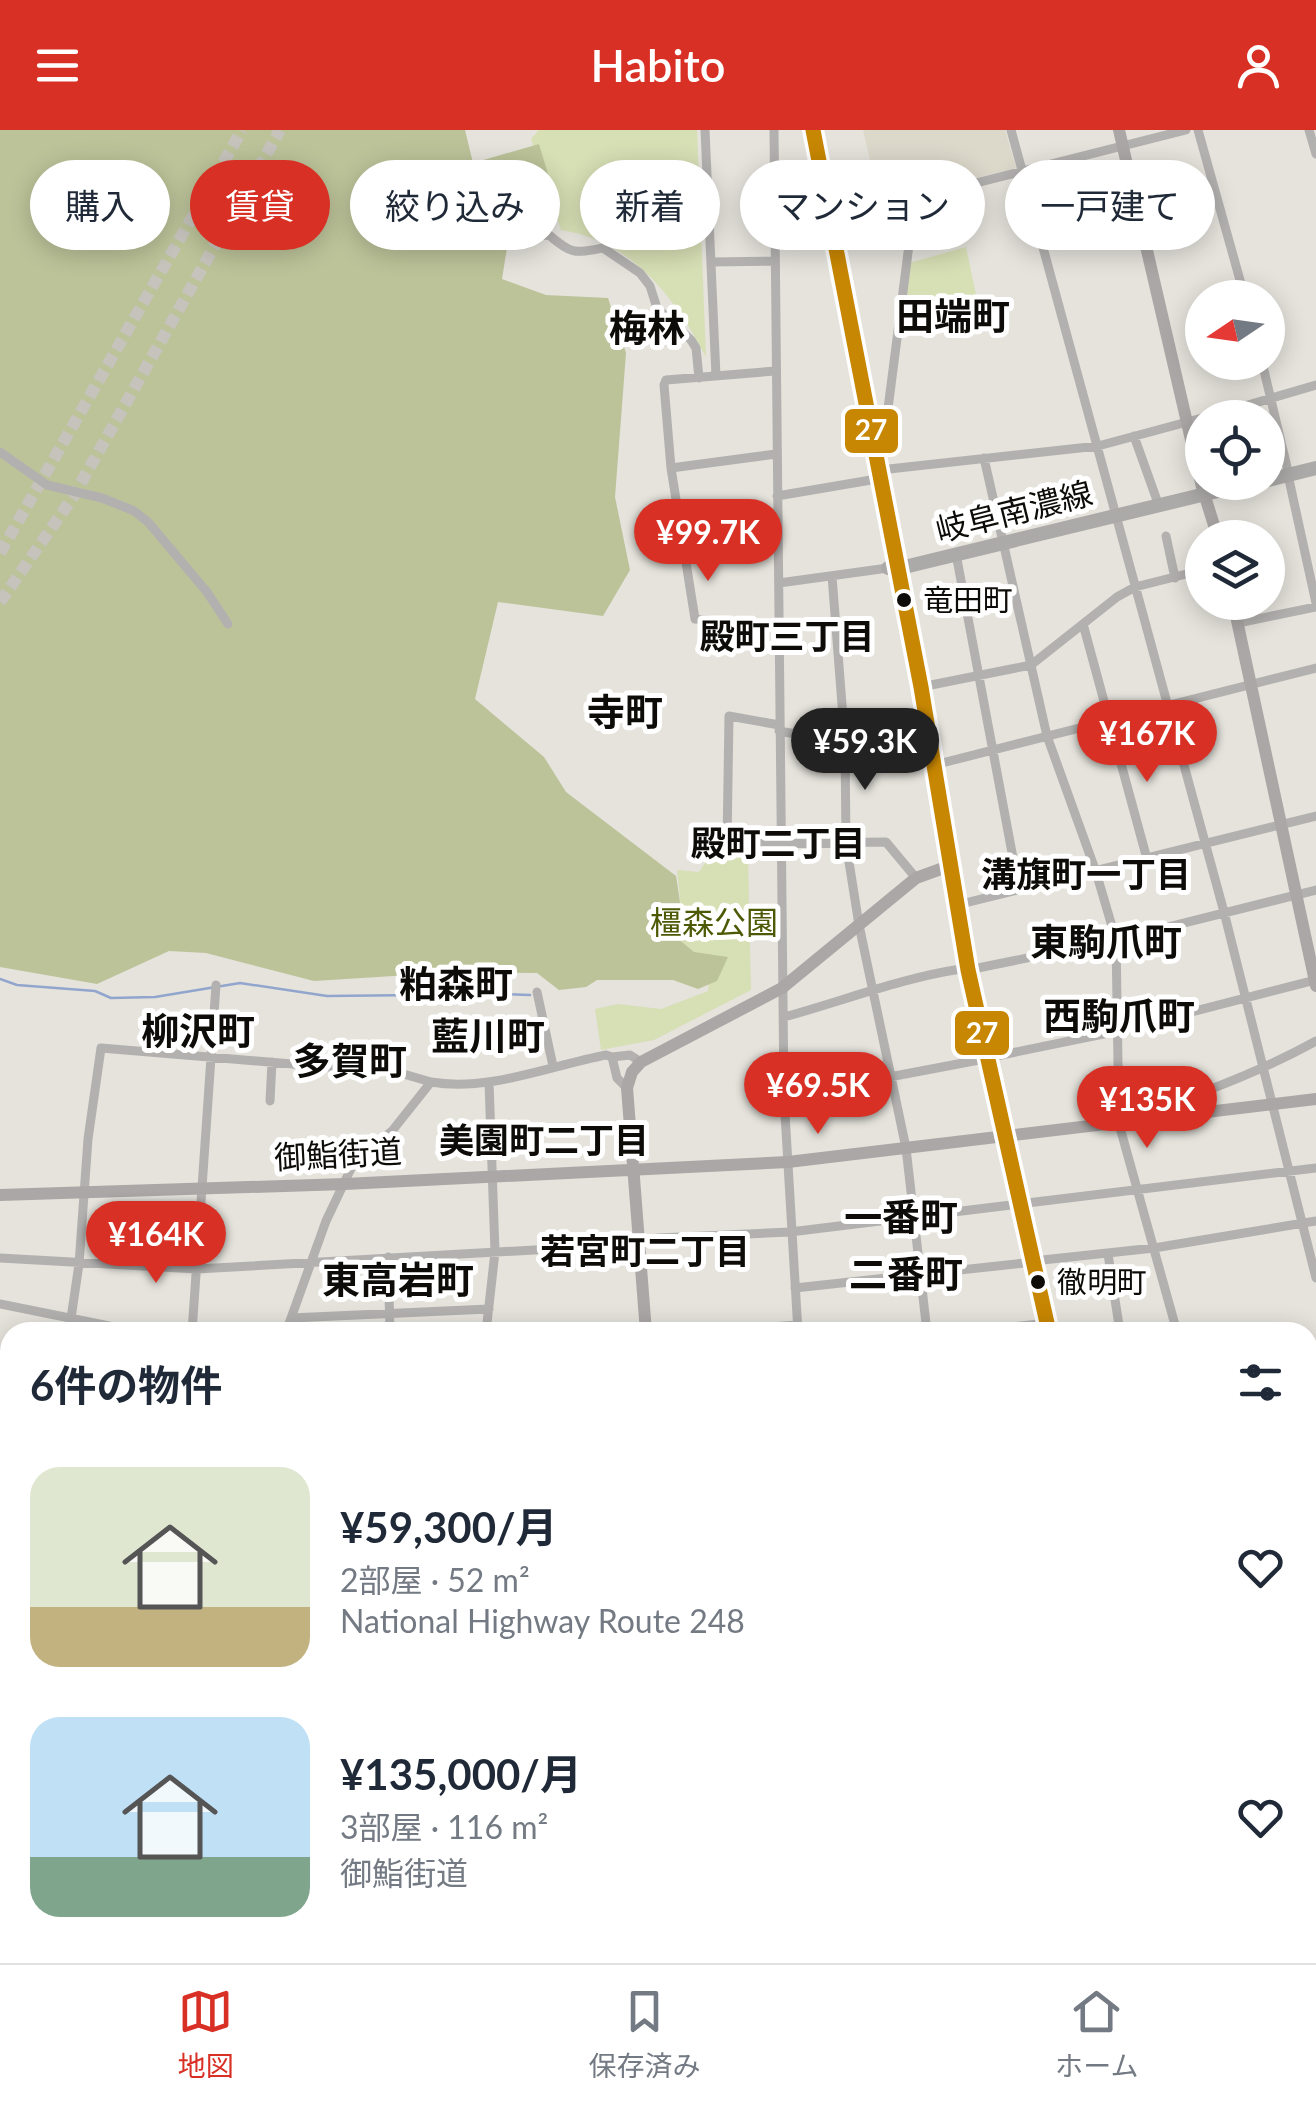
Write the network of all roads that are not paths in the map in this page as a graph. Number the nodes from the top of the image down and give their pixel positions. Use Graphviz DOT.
graph roads {
  1 [pos="705,130"];
  2 [pos="774,130"];
  3 [pos="809,130"];
  4 [pos="1011,130"];
  5 [pos="1119,130"];
  6 [pos="1186,130"];
  7 [pos="1198,130"];
  8 [pos="1309,130"];
  9 [pos="1122,147"];
  10 [pos="1316,154"];
  11 [pos="816,160"];
  12 [pos="1019,160"];
  13 [pos="1070,160"];
  14 [pos="560,244"];
  15 [pos="835,250"];
  16 [pos="908,250"];
  17 [pos="1044,250"];
  18 [pos="711,262"];
  19 [pos="774,262"];
  20 [pos="1239,280"];
  21 [pos="775,371"];
  22 [pos="716,376"];
  23 [pos="700,378"];
  24 [pos="1267,380"];
  25 [pos="1316,385"];
  26 [pos="1272,399"];
  27 [pos="1268,400"];
  28 [pos="1185,414"];
  29 [pos="1185,423"];
  30 [pos="1134,436"];
  31 [pos="873,444"];
  32 [pos="1098,446"];
  33 [pos="0,452"];
  34 [pos="776,454"];
  35 [pos="984,458"];
  36 [pos="1316,460"];
  37 [pos="671,468"];
  38 [pos="1316,468"];
  39 [pos="1287,471"];
  40 [pos="875,475"];
  41 [pos="1185,495"];
  42 [pos="777,496"];
  43 [pos="1157,503"];
  44 [pos="1116,512"];
  45 [pos="1166,536"];
  46 [pos="681,538"];
  47 [pos="778,540"];
  48 [pos="1002,540"];
  49 [pos="956,554"];
  50 [pos="893,567"];
  51 [pos="1185,575"];
  52 [pos="832,576"];
  53 [pos="1175,578"];
  54 [pos="778,583"];
  55 [pos="1135,587"];
  56 [pos="1316,605"];
  57 [pos="1237,620"];
  58 [pos="1238,623"];
  59 [pos="228,624"];
  60 [pos="1083,624"];
  61 [pos="778,626"];
  62 [pos="1031,665"];
  63 [pos="1316,668"];
  64 [pos="980,675"];
  65 [pos="1252,686"];
  66 [pos="920,687"];
  67 [pos="1169,706"];
  68 [pos="1109,721"];
  69 [pos="779,728"];
  70 [pos="1047,736"];
  71 [pos="845,743"];
  72 [pos="921,744"];
  73 [pos="995,750"];
  74 [pos="934,764"];
  75 [pos="1316,816"];
  76 [pos="1281,824"];
  77 [pos="780,843"];
  78 [pos="846,843"];
  79 [pos="1205,844"];
  80 [pos="1146,858"];
  81 [pos="946,866"];
  82 [pos="1096,872"];
  83 [pos="916,878"];
  84 [pos="1020,890"];
  85 [pos="1316,890"];
  86 [pos="1296,894"];
  87 [pos="957,905"];
  88 [pos="1224,912"];
  89 [pos="859,925"];
  90 [pos="1116,940"];
  91 [pos="965,970"];
  92 [pos="1315,983"];
  93 [pos="216,985"];
  94 [pos="782,988"];
  95 [pos="538,992"];
  96 [pos="873,993"];
  97 [pos="1246,999"];
  98 [pos="784,1017"];
  99 [pos="1118,1031"];
  100 [pos="1316,1041"];
  101 [pos="212,1057"];
  102 [pos="612,1057"];
  103 [pos="983,1059"];
  104 [pos="272,1062"];
  105 [pos="640,1062"];
  106 [pos="553,1066"];
  107 [pos="1264,1070"];
  108 [pos="890,1077"];
  109 [pos="431,1082"];
  110 [pos="490,1082"];
  111 [pos="628,1088"];
  112 [pos="784,1097"];
  113 [pos="1316,1099"];
  114 [pos="270,1101"];
  115 [pos="1274,1105"];
  116 [pos="1138,1121"];
  117 [pos="1118,1124"];
  118 [pos="1001,1137"];
  119 [pos="906,1148"];
  120 [pos="788,1162"];
  121 [pos="1316,1168"];
  122 [pos="635,1169"];
  123 [pos="1290,1171"];
  124 [pos="492,1176"];
  125 [pos="345,1184"];
  126 [pos="200,1188"];
  127 [pos="1138,1188"];
  128 [pos="84,1192"];
  129 [pos="0,1195"];
  130 [pos="1015,1205"];
  131 [pos="914,1216"];
  132 [pos="1316,1221"];
  133 [pos="1302,1223"];
  134 [pos="790,1232"];
  135 [pos="640,1242"];
  136 [pos="1154,1248"];
  137 [pos="495,1252"];
  138 [pos="1108,1254"];
  139 [pos="388,1257"];
  140 [pos="0,1258"];
  141 [pos="1028,1262"];
  142 [pos="312,1263"];
  143 [pos="79,1264"];
  144 [pos="197,1269"];
  145 [pos="920,1275"];
  146 [pos="1316,1278"];
  147 [pos="795,1288"];
  148 [pos="0,1304"];
  149 [pos="488,1309"];
  150 [pos="390,1312"];
  151 [pos="70,1317"];
  152 [pos="290,1318"];
  153 [pos="70,1322"];
  154 [pos="93,1322"];
  155 [pos="193,1322"];
  156 [pos="289,1322"];
  157 [pos="390,1322"];
  158 [pos="487,1322"];
  159 [pos="645,1322"];
  160 [pos="797,1322"];
  161 [pos="926,1322"];
  162 [pos="1041,1322"];
  163 [pos="1118,1322"];
  164 [pos="1174,1322"];
  1 -- 18 [label="street"];
  2 -- 19 [label="street"];
  3 -- 11 [label="highway"];
  3 -- 40 [label="highway"];
  4 -- 12 [label="street"];
  5 -- 9 [label="street"];
  6 -- 9 [label="street"];
  7 -- 20 [label="street"];
  8 -- 10 [label="street"];
  9 -- 13 [label="street"];
  9 -- 28 [label="street"];
  14 -- 23 [label="street"];
  15 -- 31 [label="highway"];
  16 -- 31 [label="street"];
  17 -- 32 [label="street"];
  18 -- 19 [label="street"];
  18 -- 22 [label="street"];
  19 -- 21 [label="street"];
  21 -- 22 [label="street"];
  21 -- 34 [label="street"];
  22 -- 23 [label="street"];
  23 -- 37 [label="street"];
  24 -- 26 [label="street"];
  25 -- 26 [label="street"];
  26 -- 27 [label="street"];
  26 -- 39 [label="street"];
  29 -- 30 [label="street"];
  30 -- 32 [label="street"];
  30 -- 43 [label="street"];
  31 -- 40 [label="highway"];
  32 -- 35 [label="street"];
  32 -- 44 [label="street"];
  33 -- 59 [label="street"];
  34 -- 37 [label="street"];
  34 -- 42 [label="street"];
  35 -- 40 [label="street"];
  35 -- 48 [label="street"];
  36 -- 39 [label="main road"];
  37 -- 46 [label="street"];
  38 -- 39 [label="main road"];
  39 -- 56 [label="street"];
  40 -- 42 [label="street"];
  40 -- 50 [label="highway"];
  41 -- 43 [label="main road, 岐阜南濃線"];
  42 -- 47 [label="street"];
  43 -- 44 [label="main road, 岐阜南濃線"];
  44 -- 48 [label="main road, 岐阜南濃線"];
  44 -- 55 [label="street"];
  45 -- 53 [label="street"];
  46 -- 47 [label="street"];
  46 -- 61 [label="street"];
  47 -- 54 [label="street"];
  48 -- 49 [label="main road, 岐阜南濃線"];
  48 -- 50 [label="main road, 岐阜南濃線"];
  48 -- 62 [label="street"];
  49 -- 50 [label="main road, 岐阜南濃線"];
  49 -- 64 [label="street"];
  50 -- 52 [label="street"];
  50 -- 66 [label="highway"];
  50 -- 72 [label="highway"];
  51 -- 53 [label="street"];
  52 -- 54 [label="street"];
  52 -- 71 [label="street"];
  53 -- 55 [label="street"];
  54 -- 61 [label="street"];
  55 -- 60 [label="street"];
  55 -- 67 [label="street"];
  56 -- 58 [label="street"];
  57 -- 58 [label="street"];
  58 -- 65 [label="street"];
  60 -- 62 [label="street"];
  60 -- 68 [label="street"];
  61 -- 69 [label="street"];
  62 -- 64 [label="street"];
  62 -- 70 [label="street"];
  63 -- 65 [label="street"];
  64 -- 66 [label="street"];
  64 -- 73 [label="street"];
  65 -- 67 [label="street"];
  65 -- 76 [label="street"];
  66 -- 74 [label="highway"];
  67 -- 68 [label="street"];
  67 -- 79 [label="street"];
  68 -- 70 [label="street"];
  68 -- 80 [label="street"];
  69 -- 71 [label="street"];
  69 -- 77 [label="street"];
  69 -- 77 [label="street"];
  70 -- 73 [label="street"];
  70 -- 82 [label="street"];
  71 -- 72 [label="street"];
  71 -- 78 [label="street"];
  72 -- 81 [label="highway"];
  73 -- 74 [label="street"];
  73 -- 84 [label="street"];
  74 -- 81 [label="highway"];
  75 -- 76 [label="street"];
  76 -- 79 [label="street"];
  76 -- 86 [label="street"];
  77 -- 78 [label="street"];
  77 -- 94 [label="street"];
  78 -- 83 [label="street"];
  78 -- 89 [label="street"];
  79 -- 80 [label="street"];
  79 -- 88 [label="street"];
  80 -- 82 [label="street"];
  81 -- 83 [label="street"];
  81 -- 87 [label="highway"];
  81 -- 91 [label="highway"];
  82 -- 84 [label="street"];
  82 -- 90 [label="street"];
  83 -- 89 [label="street"];
  84 -- 87 [label="street"];
  85 -- 86 [label="street"];
  86 -- 88 [label="street"];
  86 -- 92 [label="street"];
  87 -- 91 [label="highway"];
  88 -- 90 [label="street"];
  88 -- 97 [label="street"];
  89 -- 94 [label="street"];
  89 -- 96 [label="street"];
  90 -- 91 [label="street"];
  90 -- 99 [label="street"];
  91 -- 96 [label="street"];
  91 -- 103 [label="highway"];
  92 -- 97 [label="street"];
  93 -- 101 [label="street"];
  94 -- 98 [label="street"];
  94 -- 105 [label="street"];
  95 -- 106 [label="street"];
  96 -- 98 [label="street"];
  96 -- 108 [label="street"];
  97 -- 99 [label="street"];
  97 -- 107 [label="street"];
  98 -- 112 [label="street"];
  99 -- 103 [label="street"];
  99 -- 117 [label="street"];
  100 -- 107 [label="street, 御鮨街道"];
  101 -- 104 [label="street"];
  101 -- 126 [label="street"];
  101 -- 128 [label="street"];
  102 -- 105 [label="street"];
  102 -- 106 [label="street"];
  102 -- 111 [label="street"];
  103 -- 108 [label="street"];
  103 -- 118 [label="highway"];
  104 -- 109 [label="street"];
  104 -- 114 [label="street"];
  105 -- 111 [label="street"];
  106 -- 110 [label="street"];
  107 -- 115 [label="street"];
  107 -- 116 [label="street, 御鮨街道"];
  108 -- 112 [label="street"];
  108 -- 119 [label="street"];
  109 -- 110 [label="street"];
  109 -- 125 [label="street"];
  110 -- 124 [label="street"];
  111 -- 122 [label="street"];
  112 -- 120 [label="street"];
  113 -- 115 [label="street"];
  115 -- 116 [label="street"];
  115 -- 123 [label="street"];
  116 -- 117 [label="street, 御鮨街道"];
  117 -- 118 [label="street, 御鮨街道"];
  117 -- 127 [label="street"];
  118 -- 119 [label="street, 御鮨街道"];
  118 -- 130 [label="highway"];
  119 -- 120 [label="street, 御鮨街道"];
  119 -- 131 [label="street"];
  120 -- 122 [label="street, 御鮨街道"];
  120 -- 134 [label="street"];
  121 -- 123 [label="street"];
  122 -- 124 [label="street, 御鮨街道"];
  122 -- 135 [label="street"];
  123 -- 127 [label="street"];
  123 -- 133 [label="street"];
  124 -- 125 [label="street, 御鮨街道"];
  124 -- 137 [label="street"];
  125 -- 126 [label="street, 御鮨街道"];
  125 -- 142 [label="street"];
  126 -- 128 [label="street, 御鮨街道"];
  126 -- 144 [label="street"];
  127 -- 130 [label="street"];
  127 -- 136 [label="street"];
  128 -- 129 [label="street, 御鮨街道"];
  128 -- 143 [label="street"];
  130 -- 131 [label="street"];
  130 -- 141 [label="highway"];
  131 -- 134 [label="street"];
  131 -- 145 [label="street"];
  132 -- 133 [label="street"];
  133 -- 136 [label="street"];
  133 -- 146 [label="street"];
  134 -- 135 [label="street"];
  134 -- 147 [label="street"];
  135 -- 137 [label="street"];
  135 -- 159 [label="street"];
  136 -- 138 [label="street"];
  136 -- 164 [label="street"];
  137 -- 139 [label="street"];
  137 -- 149 [label="street"];
  138 -- 141 [label="street"];
  138 -- 163 [label="street"];
  139 -- 142 [label="street"];
  139 -- 150 [label="street"];
  140 -- 143 [label="street"];
  141 -- 145 [label="street"];
  141 -- 162 [label="highway"];
  142 -- 144 [label="street"];
  142 -- 152 [label="street"];
  143 -- 144 [label="street"];
  143 -- 151 [label="street"];
  144 -- 155 [label="street"];
  145 -- 147 [label="street"];
  145 -- 161 [label="street"];
  147 -- 160 [label="street"];
  148 -- 151 [label="street"];
  149 -- 150 [label="street"];
  149 -- 158 [label="street"];
  150 -- 152 [label="street"];
  150 -- 157 [label="street"];
  151 -- 153 [label="street"];
  151 -- 154 [label="street"];
  152 -- 156 [label="street"];
}
